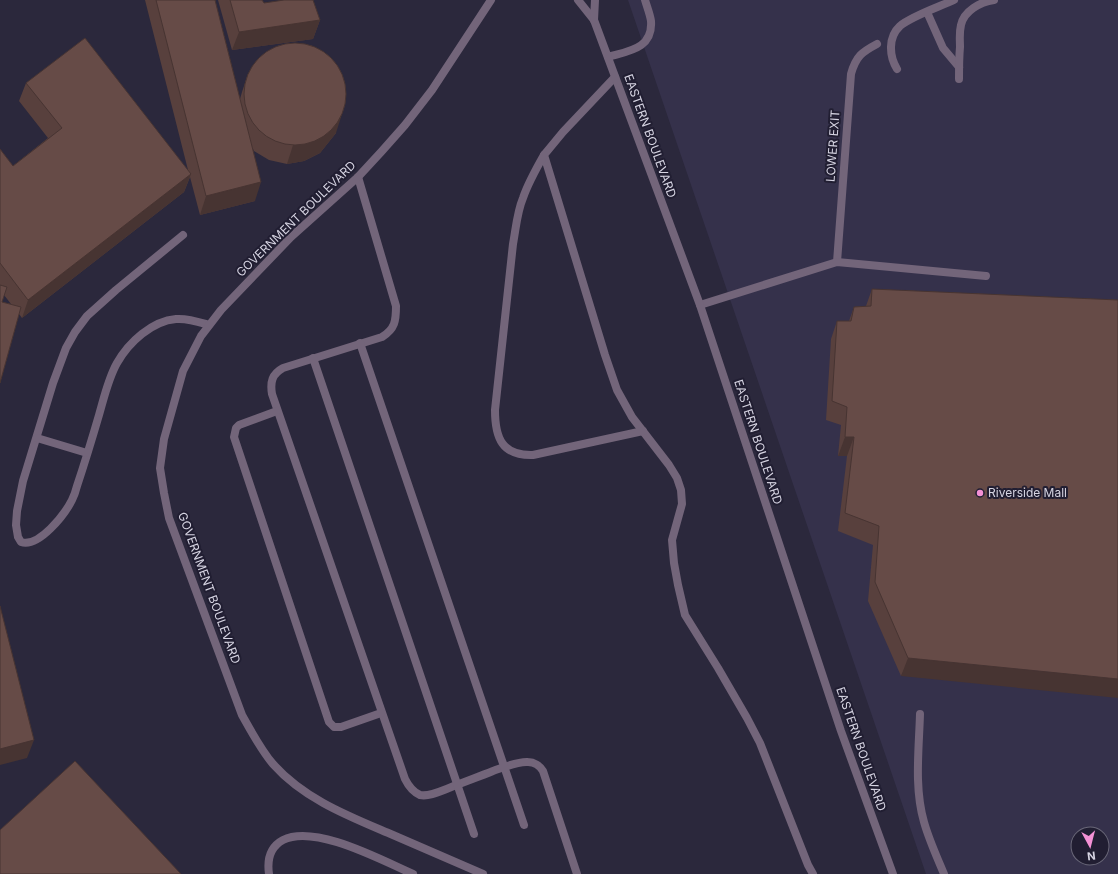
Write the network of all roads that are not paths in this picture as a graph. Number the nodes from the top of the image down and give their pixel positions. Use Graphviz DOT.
graph roads {
  1 [pos="491,0"];
  2 [pos="578,0"];
  3 [pos="595,0"];
  4 [pos="646,0"];
  5 [pos="954,0"];
  6 [pos="994,0"];
  7 [pos="927,12"];
  8 [pos="594,20"];
  9 [pos="877,44"];
  10 [pos="608,57"];
  11 [pos="959,67"];
  12 [pos="897,69"];
  13 [pos="615,77"];
  14 [pos="959,79"];
  15 [pos="544,155"];
  16 [pos="358,177"];
  17 [pos="182,235"];
  18 [pos="837,262"];
  19 [pos="986,276"];
  20 [pos="700,305"];
  21 [pos="210,325"];
  22 [pos="360,343"];
  23 [pos="313,358"];
  24 [pos="277,411"];
  25 [pos="643,431"];
  26 [pos="36,438"];
  27 [pos="87,453"];
  28 [pos="381,713"];
  29 [pos="920,714"];
  30 [pos="505,767"];
  31 [pos="458,785"];
  32 [pos="524,825"];
  33 [pos="474,834"];
  34 [pos="890,873"];
  35 [pos="269,874"];
  36 [pos="412,874"];
  37 [pos="483,874"];
  38 [pos="577,874"];
  39 [pos="813,874"];
  40 [pos="944,874"];
  1 -- 16 [label="street, GOVERNMENT BOULEVARD"];
  2 -- 8 [label="street, EASTERN BOULEVARD"];
  3 -- 8 [label="street, EASTERN BOULEVARD"];
  4 -- 10 [label="street"];
  5 -- 7 [label="street"];
  6 -- 11 [label="street"];
  7 -- 11 [label="street"];
  7 -- 12 [label="street"];
  8 -- 10 [label="street, EASTERN BOULEVARD"];
  9 -- 18 [label="street, LOWER EXIT"];
  10 -- 13 [label="street, EASTERN BOULEVARD"];
  11 -- 14 [label="street"];
  13 -- 15 [label="street"];
  13 -- 20 [label="street, EASTERN BOULEVARD"];
  15 -- 25 [label="street"];
  15 -- 25 [label="street"];
  16 -- 21 [label="street, GOVERNMENT BOULEVARD"];
  16 -- 22 [label="street"];
  17 -- 26 [label="street"];
  18 -- 19 [label="street"];
  18 -- 20 [label="street"];
  20 -- 34 [label="street, EASTERN BOULEVARD"];
  21 -- 27 [label="street"];
  21 -- 37 [label="street, GOVERNMENT BOULEVARD"];
  22 -- 23 [label="street"];
  22 -- 30 [label="street"];
  23 -- 24 [label="street"];
  23 -- 31 [label="street"];
  24 -- 28 [label="street"];
  24 -- 28 [label="street"];
  25 -- 39 [label="street"];
  26 -- 27 [label="street"];
  26 -- 27 [label="street"];
  28 -- 31 [label="street"];
  29 -- 40 [label="street"];
  30 -- 31 [label="street"];
  30 -- 32 [label="street"];
  30 -- 38 [label="street"];
  31 -- 33 [label="street"];
  35 -- 36 [label="street"];
}
